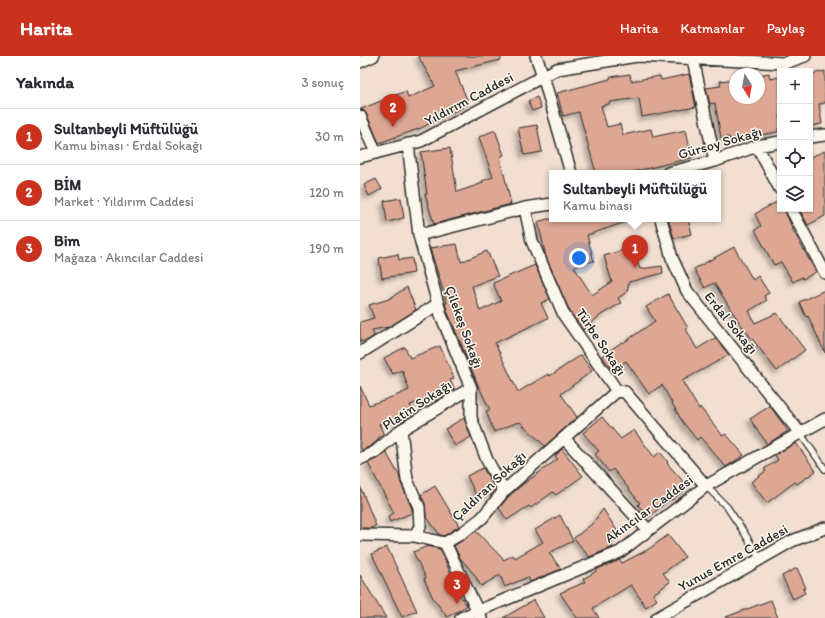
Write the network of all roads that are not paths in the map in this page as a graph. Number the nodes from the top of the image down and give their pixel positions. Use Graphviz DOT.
graph roads {
  1 [pos="373,56"];
  2 [pos="536,56"];
  3 [pos="805,56"];
  4 [pos="693,59"];
  5 [pos="360,62"];
  6 [pos="543,76"];
  7 [pos="360,116"];
  8 [pos="825,135"];
  9 [pos="813,137"];
  10 [pos="777,143"];
  11 [pos="408,144"];
  12 [pos="757,146"];
  13 [pos="376,153"];
  14 [pos="360,157"];
  15 [pos="715,161"];
  16 [pos="570,170"];
  17 [pos="680,170"];
  18 [pos="777,183"];
  19 [pos="549,204"];
  20 [pos="525,208"];
  21 [pos="793,212"];
  22 [pos="662,222"];
  23 [pos="419,235"];
  24 [pos="825,273"];
  25 [pos="438,304"];
  26 [pos="360,353"];
  27 [pos="471,388"];
  28 [pos="617,391"];
  29 [pos="825,419"];
  30 [pos="401,430"];
  31 [pos="800,433"];
  32 [pos="564,438"];
  33 [pos="360,459"];
  34 [pos="825,469"];
  35 [pos="706,486"];
  36 [pos="504,491"];
  37 [pos="825,528"];
  38 [pos="648,530"];
  39 [pos="360,535"];
  40 [pos="414,536"];
  41 [pos="445,543"];
  42 [pos="760,559"];
  43 [pos="479,615"];
  44 [pos="461,618"];
  45 [pos="657,618"];
  1 -- 5 [label="street"];
  2 -- 6 [label="street"];
  3 -- 4 [label="street, Yıldırım Caddesi"];
  4 -- 6 [label="street, Yıldırım Caddesi"];
  4 -- 15 [label="street"];
  6 -- 11 [label="street, Yıldırım Caddesi"];
  6 -- 16 [label="street"];
  7 -- 13 [label="street"];
  8 -- 9 [label="street"];
  10 -- 12 [label="street, Gürsoy Sokağı"];
  11 -- 13 [label="street, Yıldırım Caddesi"];
  11 -- 23 [label="street, Çilekeş Sokağı"];
  12 -- 15 [label="street, Gürsoy Sokağı"];
  12 -- 18 [label="street"];
  13 -- 14 [label="street, Yıldırım Caddesi"];
  15 -- 17 [label="street, Gürsoy Sokağı"];
  19 -- 20 [label="street"];
  20 -- 23 [label="street"];
  20 -- 28 [label="street, Türbe Sokağı"];
  21 -- 24 [label="street"];
  22 -- 31 [label="street, Erdal Sokağı"];
  23 -- 25 [label="street, Çilekeş Sokağı"];
  25 -- 26 [label="street"];
  25 -- 27 [label="street, Çilekeş Sokağı"];
  27 -- 30 [label="street, Platin Sokağı"];
  27 -- 36 [label="street, Çilekeş Sokağı"];
  28 -- 32 [label="street, Çaldıran Sokağı"];
  28 -- 35 [label="street, Türbe Sokağı"];
  29 -- 31 [label="street, Akıncılar Caddesi"];
  30 -- 33 [label="street, Platin Sokağı"];
  30 -- 40 [label="street"];
  31 -- 34 [label="lane"];
  31 -- 35 [label="street, Akıncılar Caddesi"];
  32 -- 36 [label="street, Çaldıran Sokağı"];
  32 -- 38 [label="street"];
  35 -- 38 [label="street, Akıncılar Caddesi"];
  35 -- 42 [label="lane"];
  36 -- 41 [label="street, Çaldıran Sokağı"];
  37 -- 42 [label="street, Yunus Emre Caddesi"];
  38 -- 43 [label="street, Akıncılar Caddesi"];
  39 -- 40 [label="street"];
  40 -- 41 [label="street"];
  41 -- 43 [label="street"];
  42 -- 45 [label="street, Yunus Emre Caddesi"];
  43 -- 44 [label="street, Akıncılar Caddesi"];
}
